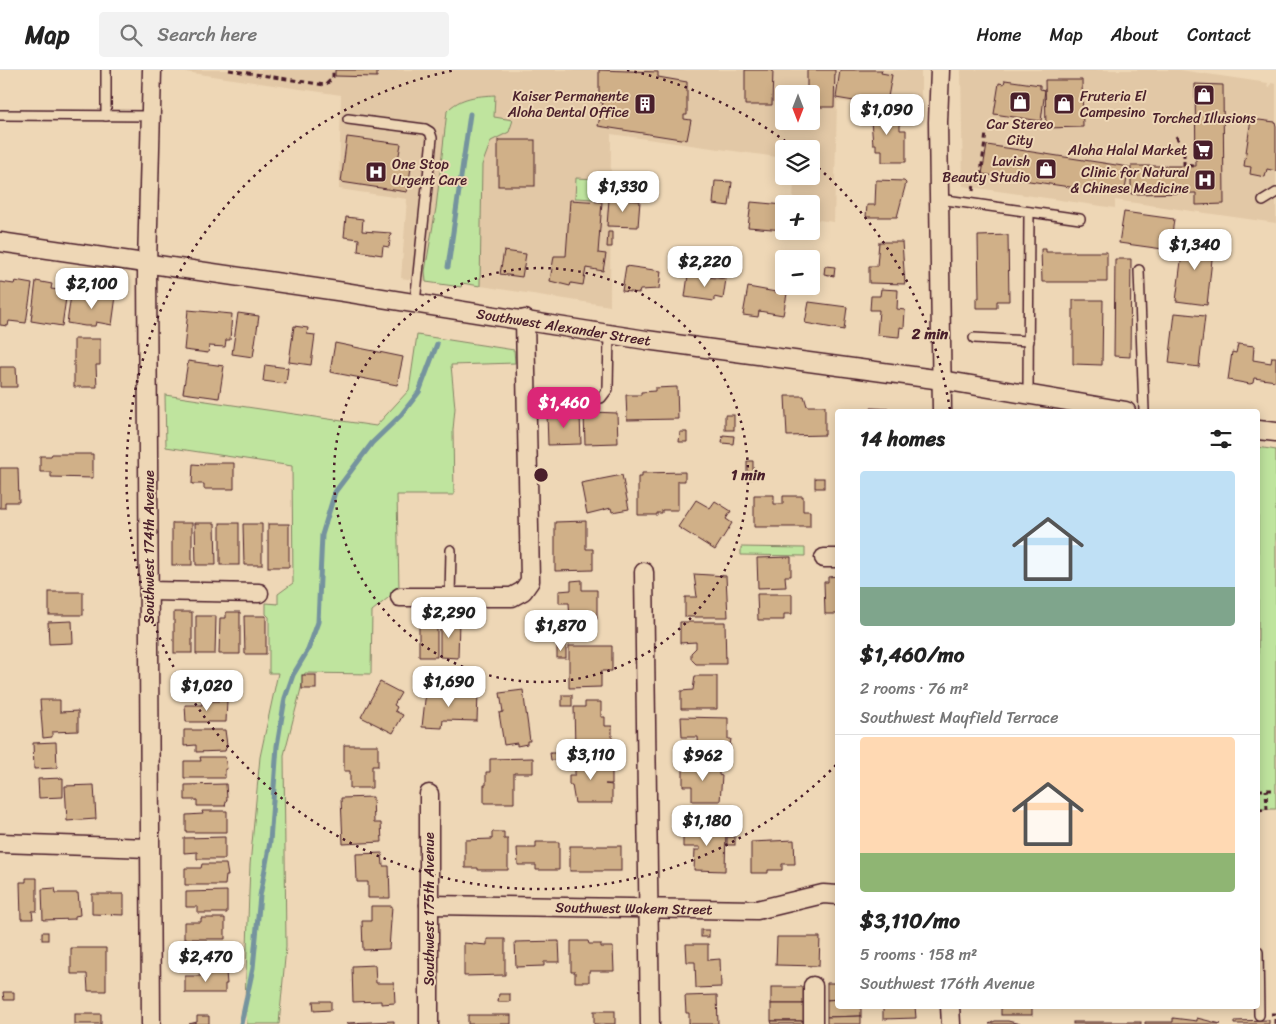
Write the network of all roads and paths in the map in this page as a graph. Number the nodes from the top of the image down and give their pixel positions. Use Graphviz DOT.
graph roads {
  1 [pos="106,70"];
  2 [pos="152,70"];
  3 [pos="229,70"];
  4 [pos="333,70"];
  5 [pos="940,70"];
  6 [pos="0,115"];
  7 [pos="106,116"];
  8 [pos="150,116"];
  9 [pos="348,119"];
  10 [pos="986,132"];
  11 [pos="1176,136"];
  12 [pos="1195,166"];
  13 [pos="1276,194"];
  14 [pos="939,199"];
  15 [pos="1263,201"];
  16 [pos="972,203"];
  17 [pos="1029,212"];
  18 [pos="1080,220"];
  19 [pos="0,242"];
  20 [pos="147,265"];
  21 [pos="1139,270"];
  22 [pos="415,303"];
  23 [pos="524,319"];
  24 [pos="608,333"];
  25 [pos="974,338"];
  26 [pos="1029,341"];
  27 [pos="942,380"];
  28 [pos="1028,395"];
  29 [pos="557,396"];
  30 [pos="942,409"];
  31 [pos="1114,409"];
  32 [pos="1144,409"];
  33 [pos="1260,430"];
  34 [pos="1276,432"];
  35 [pos="451,550"];
  36 [pos="644,572"];
  37 [pos="149,591"];
  38 [pos="259,593"];
  39 [pos="400,597"];
  40 [pos="450,597"];
  41 [pos="1260,790"];
  42 [pos="1266,790"];
  43 [pos="1276,790"];
  44 [pos="428,794"];
  45 [pos="1260,810"];
  46 [pos="0,844"];
  47 [pos="149,848"];
  48 [pos="835,895"];
  49 [pos="428,905"];
  50 [pos="649,909"];
  51 [pos="813,986"];
  52 [pos="950,1009"];
  53 [pos="1259,1009"];
  54 [pos="1259,1014"];
  55 [pos="151,1024"];
  56 [pos="429,1024"];
  57 [pos="650,1024"];
  58 [pos="813,1024"];
  59 [pos="951,1024"];
  1 -- 7 [label="lane"];
  2 -- 8 [label="street, Southwest 174th Avenue"];
  3 -- 4 [label="path"];
  5 -- 14 [label="street"];
  6 -- 7 [label="lane"];
  7 -- 8 [label="lane"];
  8 -- 20 [label="street, Southwest 174th Avenue"];
  9 -- 22 [label="lane"];
  10 -- 16 [label="path"];
  11 -- 12 [label="path"];
  13 -- 15 [label="lane"];
  14 -- 16 [label="lane"];
  14 -- 27 [label="street"];
  16 -- 17 [label="lane"];
  17 -- 18 [label="lane"];
  17 -- 26 [label="lane"];
  19 -- 20 [label="street, Southwest Alexander Street"];
  20 -- 22 [label="street, Southwest Alexander Street"];
  20 -- 37 [label="street, Southwest 174th Avenue"];
  21 -- 32 [label="lane"];
  22 -- 23 [label="street, Southwest Alexander Street"];
  23 -- 24 [label="street, Southwest Alexander Street"];
  23 -- 40 [label="street"];
  24 -- 27 [label="street, Southwest Alexander Street"];
  24 -- 29 [label="lane"];
  25 -- 26 [label="lane"];
  26 -- 28 [label="lane"];
  27 -- 28 [label="street, Southwest Alexander Street"];
  27 -- 30 [label="street"];
  28 -- 31 [label="street, Southwest Alexander Street"];
  33 -- 34 [label="street"];
  35 -- 40 [label="lane"];
  36 -- 50 [label="street"];
  37 -- 38 [label="street"];
  37 -- 47 [label="street, Southwest 174th Avenue"];
  39 -- 40 [label="street"];
  41 -- 42 [label="path"];
  42 -- 43 [label="path"];
  42 -- 45 [label="path"];
  44 -- 49 [label="street, Southwest 175th Avenue"];
  46 -- 47 [label="street"];
  47 -- 55 [label="street, Southwest 174th Avenue"];
  48 -- 50 [label="street, Southwest Wakem Street"];
  49 -- 50 [label="street, Southwest Wakem Street"];
  49 -- 56 [label="street, Southwest 175th Avenue"];
  50 -- 57 [label="street"];
  51 -- 58 [label="street"];
  52 -- 59 [label="street"];
  53 -- 54 [label="lane"];
}
